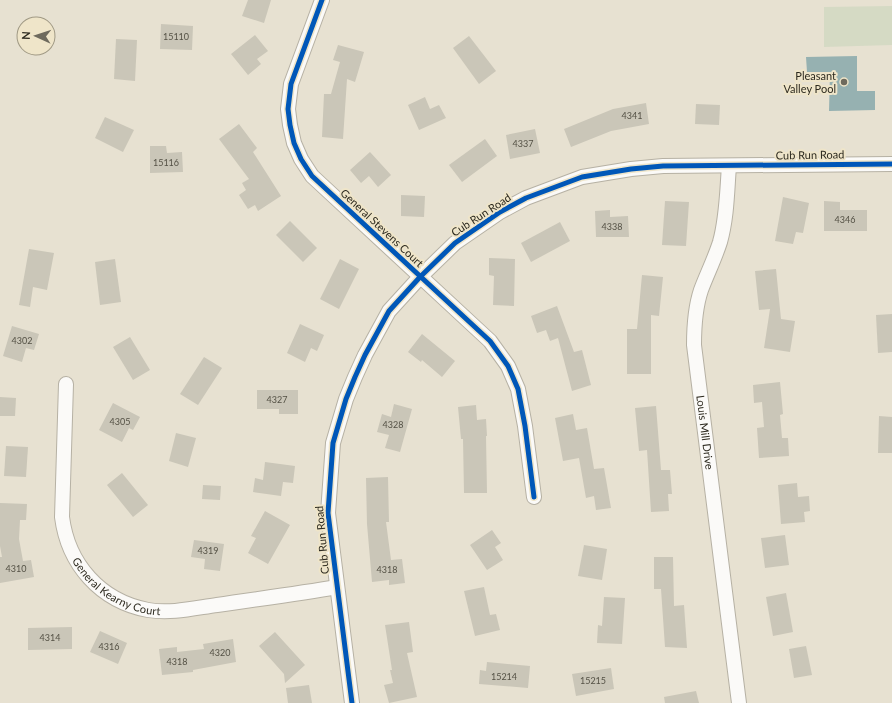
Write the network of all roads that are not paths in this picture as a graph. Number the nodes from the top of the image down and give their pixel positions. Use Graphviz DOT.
graph roads {
  1 [pos="322,0"];
  2 [pos="892,164"];
  3 [pos="729,166"];
  4 [pos="420,277"];
  5 [pos="66,384"];
  6 [pos="534,497"];
  7 [pos="337,587"];
  8 [pos="352,703"];
  9 [pos="739,703"];
  1 -- 4 [label="street, General Stevens Court"];
  2 -- 3 [label="street, Cub Run Road"];
  3 -- 4 [label="street, Cub Run Road"];
  3 -- 9 [label="street, Louis Mill Drive"];
  4 -- 6 [label="street, General Stevens Court"];
  4 -- 7 [label="street, Cub Run Road"];
  5 -- 7 [label="street, General Kearny Court"];
  7 -- 8 [label="street, Cub Run Road"];
}
